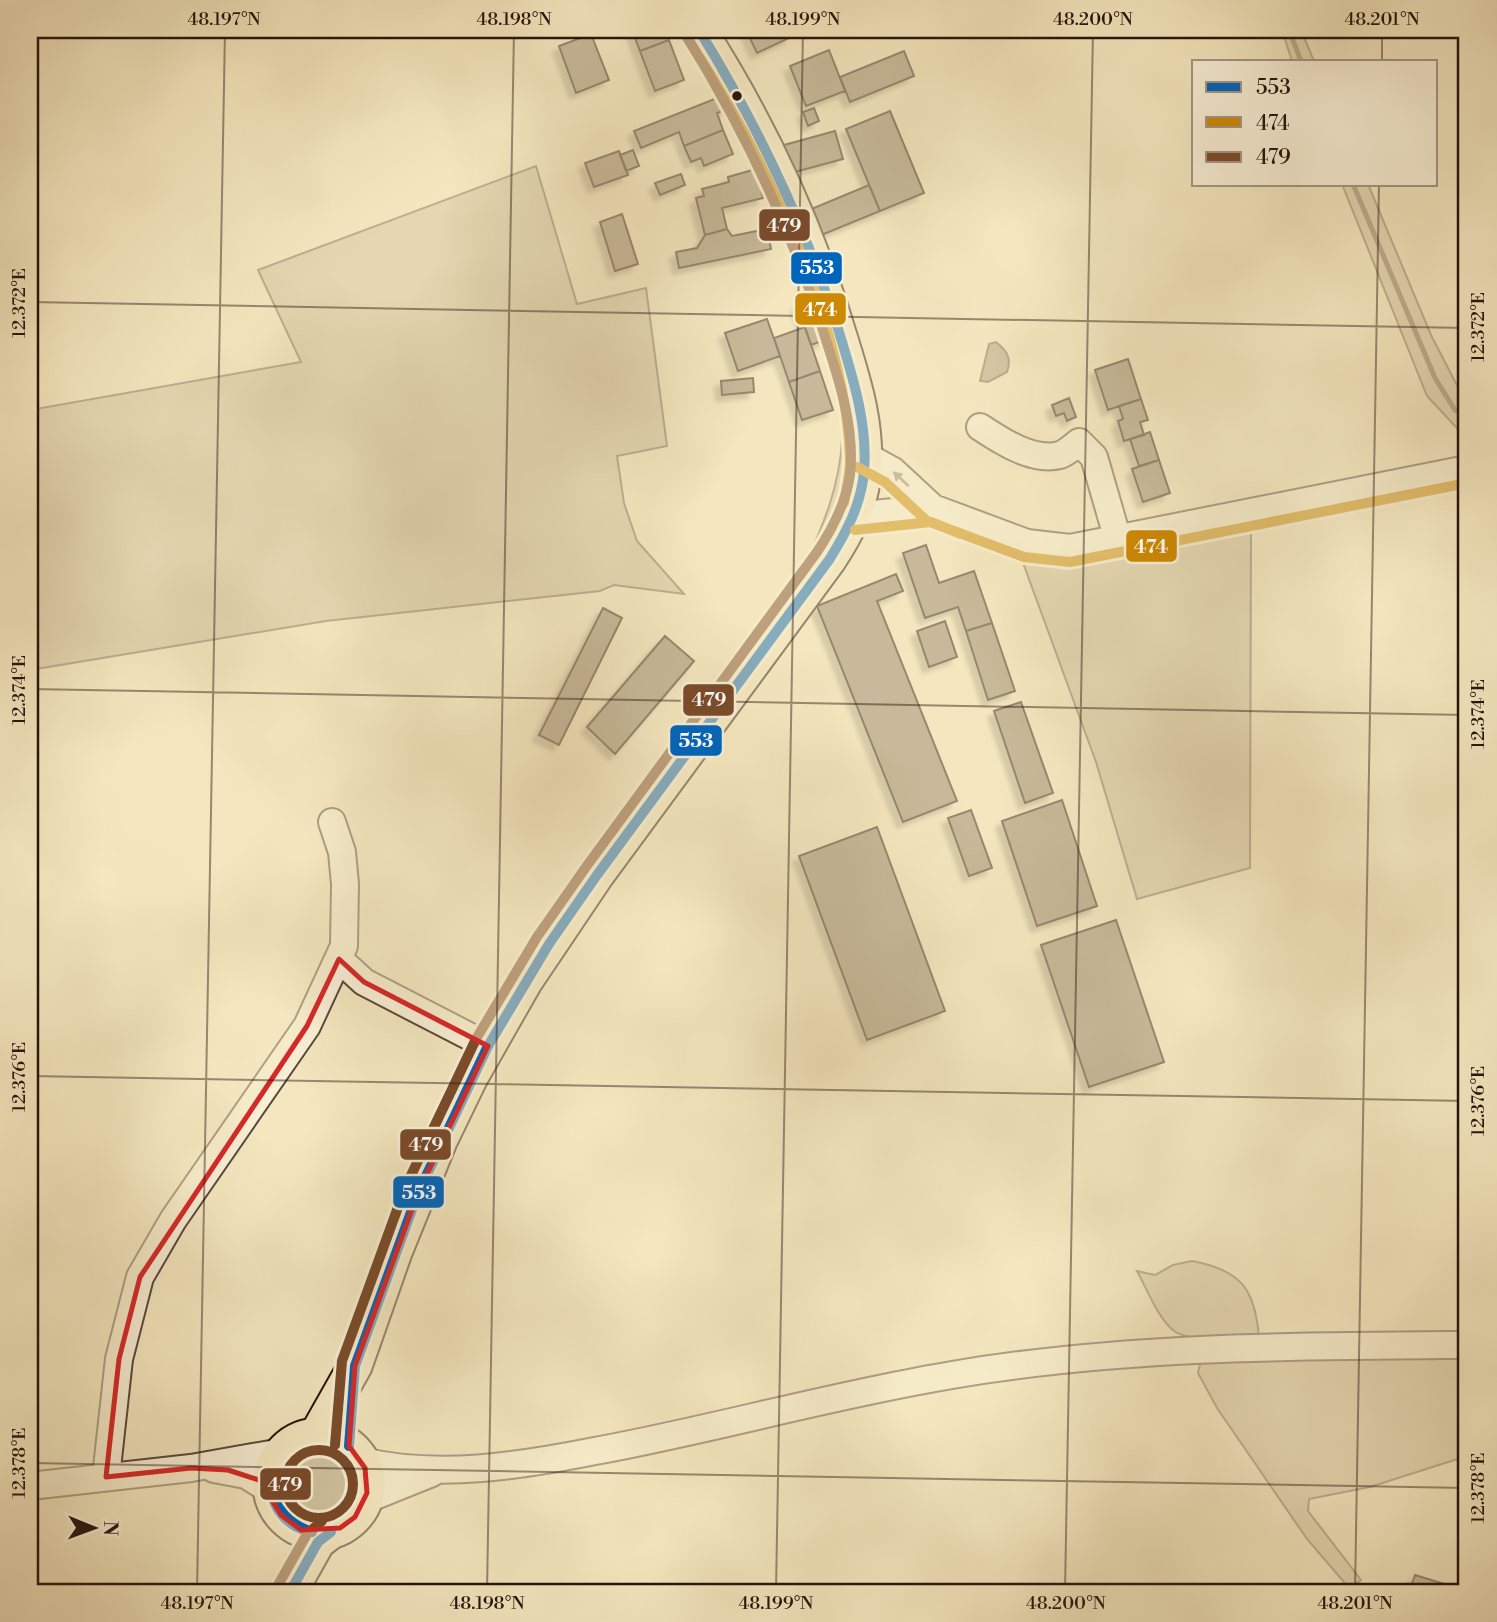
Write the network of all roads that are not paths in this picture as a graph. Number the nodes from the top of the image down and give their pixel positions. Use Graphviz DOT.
graph roads {
  1 [pos="699,30"];
  2 [pos="980,427"];
  3 [pos="864,455"];
  4 [pos="1467,469"];
  5 [pos="933,508"];
  6 [pos="854,516"];
  7 [pos="1118,540"];
  8 [pos="332,822"];
  9 [pos="340,959"];
  10 [pos="488,1046"];
  11 [pos="1467,1345"];
  12 [pos="355,1366"];
  13 [pos="316,1435"];
  14 [pos="282,1452"];
  15 [pos="356,1453"];
  16 [pos="191,1468"];
  17 [pos="437,1471"];
  18 [pos="106,1477"];
  19 [pos="30,1486"];
  20 [pos="270,1490"];
  21 [pos="365,1500"];
  22 [pos="287,1522"];
  23 [pos="331,1532"];
  24 [pos="284,1592"];
  25 [pos="290,1592"];
  1 -- 3 [label="main road"];
  2 -- 7 [label="street"];
  5 -- 3 [label="street, one-way"];
  3 -- 6 [label="main road"];
  4 -- 7 [label="street"];
  5 -- 6 [label="street"];
  5 -- 7 [label="street"];
  6 -- 10 [label="main road"];
  8 -- 9 [label="street"];
  9 -- 10 [label="street"];
  9 -- 18 [label="street"];
  10 -- 12 [label="main road"];
  11 -- 17 [label="street"];
  12 -- 13 [label="main road"];
  12 -- 15 [label="main road"];
  13 -- 14 [label="main road"];
  13 -- 15 [label="main road"];
  14 -- 16 [label="street"];
  14 -- 20 [label="main road"];
  15 -- 17 [label="street"];
  15 -- 21 [label="main road"];
  16 -- 18 [label="street"];
  16 -- 20 [label="street"];
  17 -- 21 [label="street"];
  18 -- 19 [label="street"];
  20 -- 22 [label="main road"];
  21 -- 23 [label="main road"];
  22 -- 23 [label="main road"];
  22 -- 24 [label="main road"];
  23 -- 25 [label="main road"];
}
